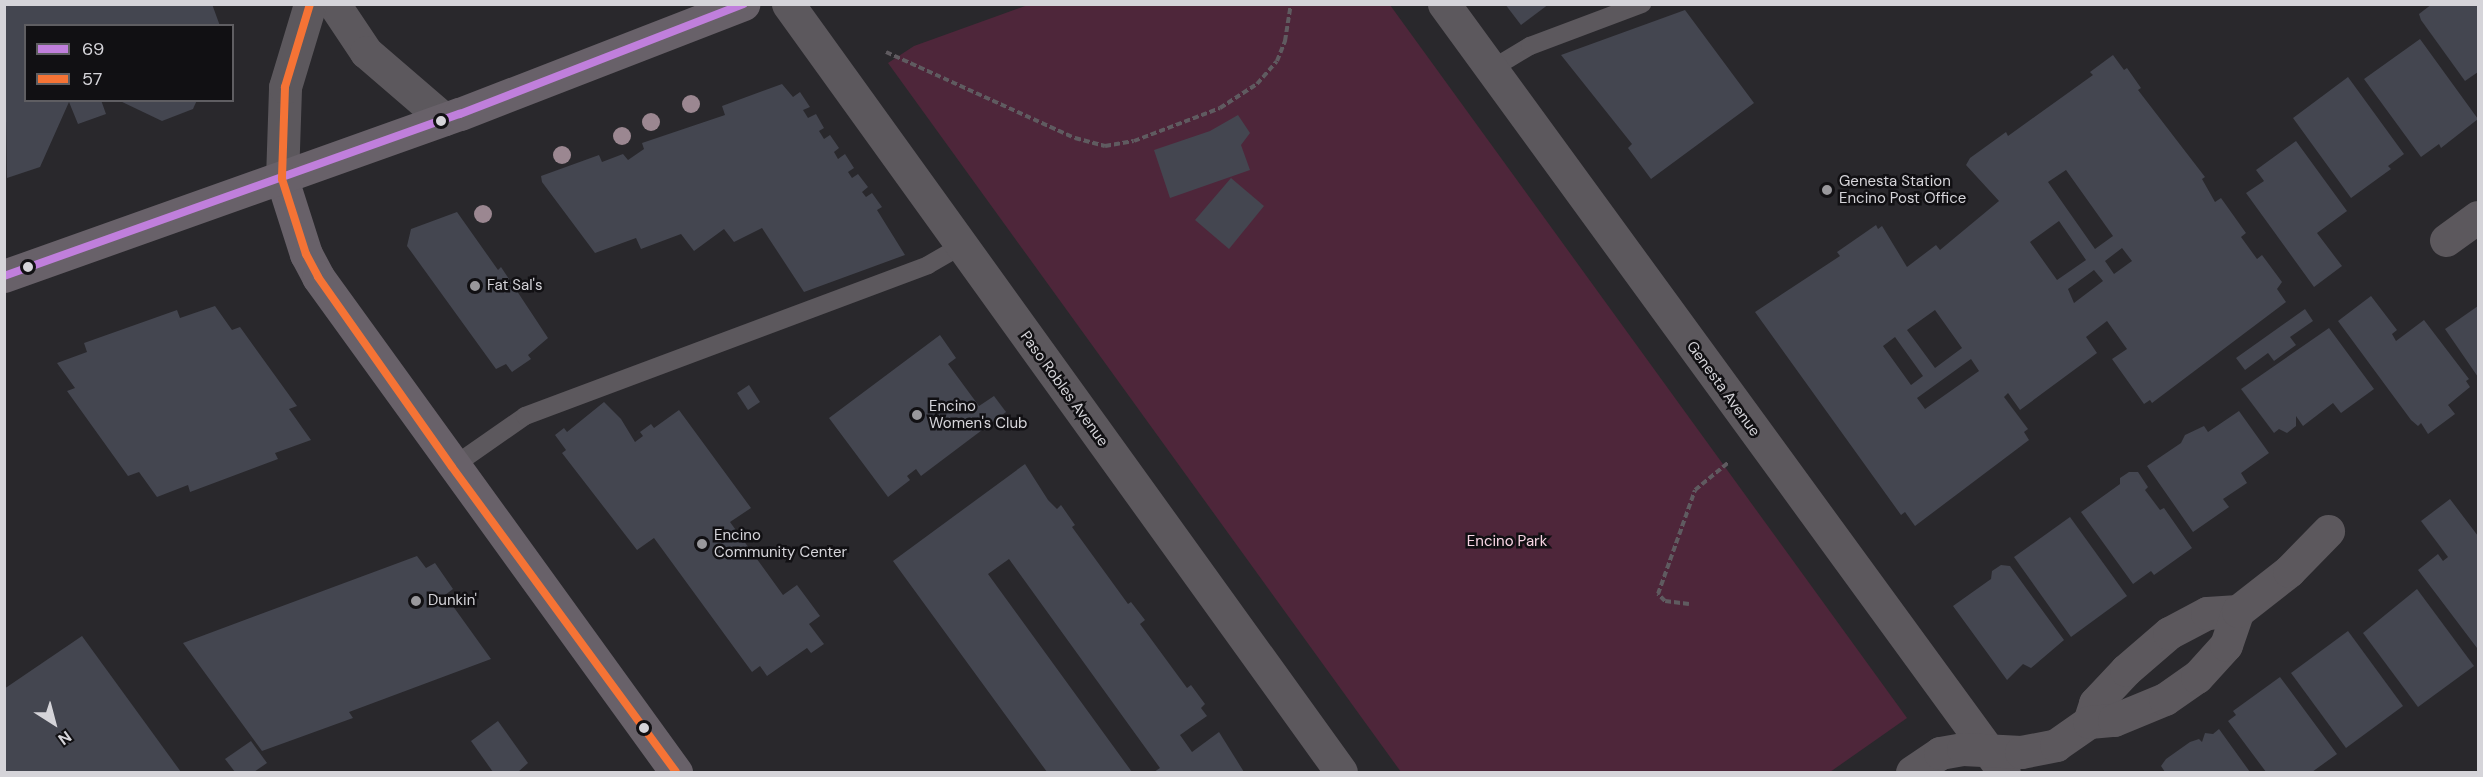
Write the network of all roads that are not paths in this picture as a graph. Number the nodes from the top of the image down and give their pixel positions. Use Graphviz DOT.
graph roads {
  1 [pos="310,4"];
  2 [pos="334,4"];
  3 [pos="743,4"];
  4 [pos="788,4"];
  5 [pos="1444,4"];
  6 [pos="1642,4"];
  7 [pos="1490,70"];
  8 [pos="444,119"];
  9 [pos="282,179"];
  10 [pos="2478,217"];
  11 [pos="2446,240"];
  12 [pos="961,246"];
  13 [pos="4,276"];
  14 [pos="452,467"];
  15 [pos="2328,531"];
  16 [pos="2238,611"];
  17 [pos="2089,722"];
  18 [pos="1995,761"];
  19 [pos="1332,770"];
  20 [pos="676,772"];
  21 [pos="1912,772"];
  1 -- 9 [label="street"];
  2 -- 8 [label="street"];
  3 -- 8 [label="main road"];
  4 -- 12 [label="street, Paso Robles Avenue"];
  5 -- 7 [label="street, Genesta Avenue"];
  6 -- 7 [label="lane"];
  7 -- 18 [label="street, Genesta Avenue"];
  8 -- 9 [label="main road"];
  9 -- 13 [label="main road"];
  9 -- 14 [label="main road"];
  10 -- 11 [label="street"];
  12 -- 14 [label="lane"];
  12 -- 19 [label="street, Paso Robles Avenue"];
  14 -- 20 [label="main road"];
  15 -- 16 [label="street"];
  16 -- 17 [label="street"];
  16 -- 17 [label="street"];
  17 -- 18 [label="street"];
  18 -- 21 [label="street"];
}
